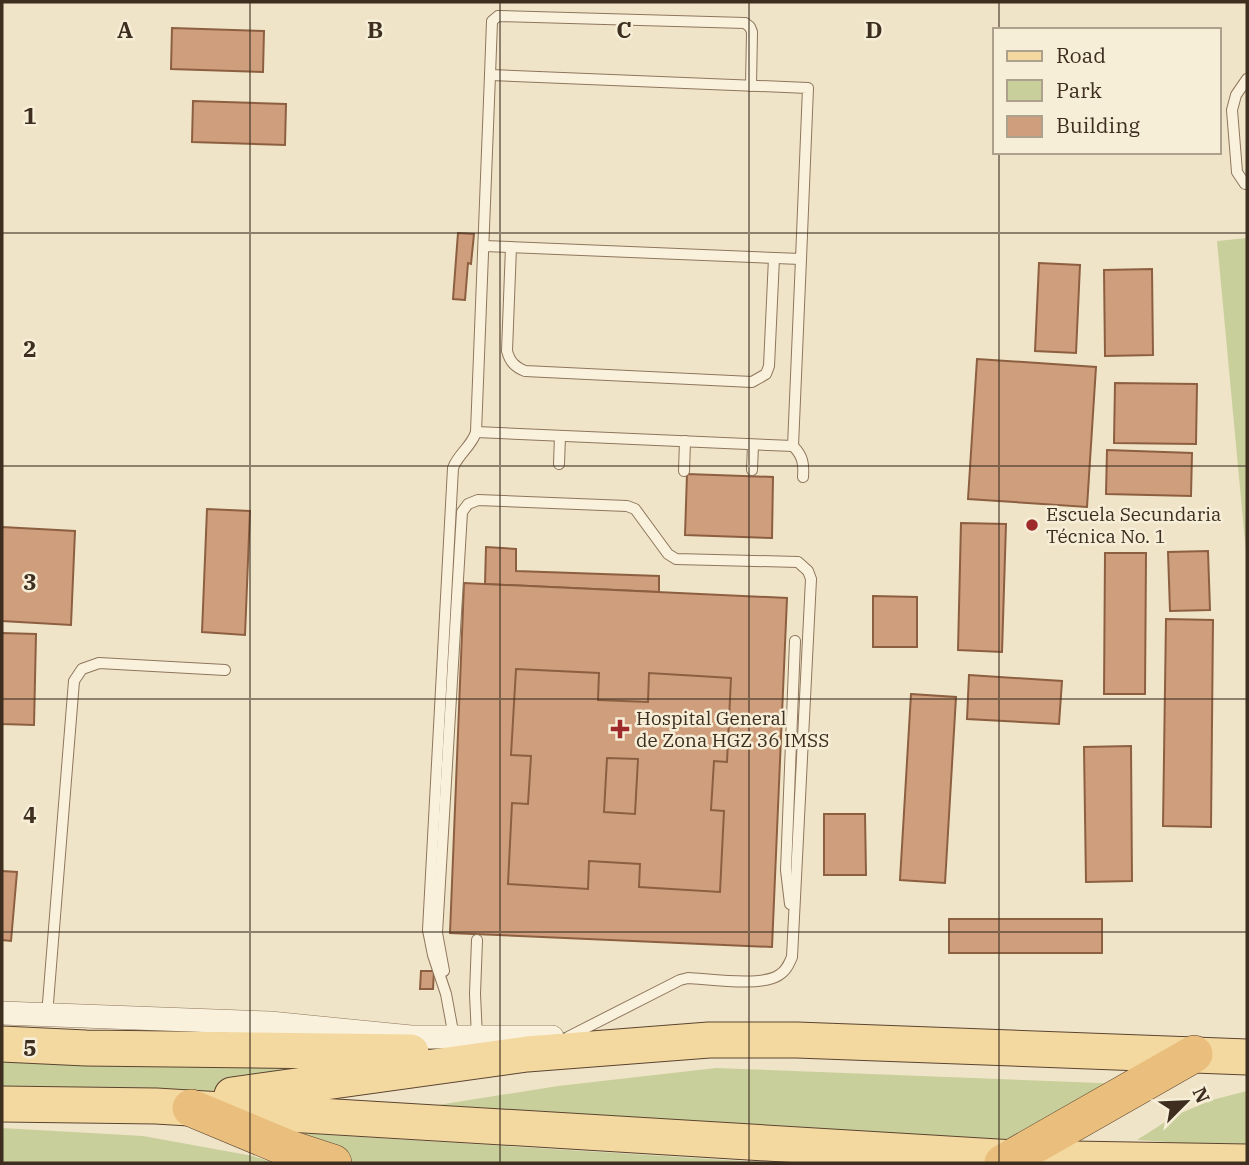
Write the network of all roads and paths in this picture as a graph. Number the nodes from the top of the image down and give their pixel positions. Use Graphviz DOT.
graph roads {
  1 [pos="490,75"];
  2 [pos="1246,81"];
  3 [pos="751,86"];
  4 [pos="1247,184"];
  5 [pos="484,246"];
  6 [pos="511,247"];
  7 [pos="774,258"];
  8 [pos="801,260"];
  9 [pos="476,432"];
  10 [pos="559,436"];
  11 [pos="685,441"];
  12 [pos="753,445"];
  13 [pos="793,446"];
  14 [pos="559,464"];
  15 [pos="752,470"];
  16 [pos="684,471"];
  17 [pos="803,477"];
  18 [pos="795,641"];
  19 [pos="225,670"];
  20 [pos="793,936"];
  21 [pos="477,940"];
  22 [pos="443,984"];
  23 [pos="2,1013"];
  24 [pos="47,1015"];
  25 [pos="454,1037"];
  26 [pos="477,1037"];
  27 [pos="568,1037"];
  28 [pos="709,1040"];
  29 [pos="2,1044"];
  30 [pos="1227,1053"];
  31 [pos="527,1054"];
  32 [pos="2,1104"];
  33 [pos="173,1107"];
  34 [pos="1009,1160"];
  35 [pos="333,1163"];
  36 [pos="1247,1163"];
  1 -- 3 [label="lane"];
  1 -- 3 [label="lane"];
  1 -- 5 [label="lane"];
  2 -- 4 [label="lane"];
  3 -- 8 [label="lane"];
  5 -- 6 [label="lane"];
  5 -- 9 [label="lane"];
  6 -- 7 [label="lane"];
  6 -- 7 [label="lane"];
  7 -- 8 [label="lane"];
  8 -- 13 [label="lane"];
  9 -- 10 [label="lane"];
  9 -- 22 [label="lane"];
  10 -- 11 [label="lane"];
  10 -- 14 [label="lane"];
  11 -- 12 [label="lane"];
  11 -- 16 [label="lane"];
  12 -- 13 [label="lane"];
  12 -- 15 [label="lane"];
  13 -- 17 [label="lane"];
  18 -- 20 [label="lane"];
  19 -- 24 [label="lane"];
  20 -- 22 [label="lane"];
  20 -- 27 [label="lane"];
  21 -- 26 [label="lane"];
  22 -- 25 [label="lane"];
  23 -- 24 [label="street"];
  24 -- 25 [label="street"];
  25 -- 26 [label="street"];
  26 -- 27 [label="street"];
  27 -- 28 [label="street"];
  28 -- 30 [label="main road"];
  28 -- 31 [label="main road"];
  29 -- 31 [label="main road"];
  30 -- 34 [label="highway"];
  31 -- 33 [label="main road"];
  32 -- 33 [label="main road"];
  33 -- 34 [label="main road"];
  33 -- 35 [label="highway"];
  34 -- 36 [label="main road"];
}
